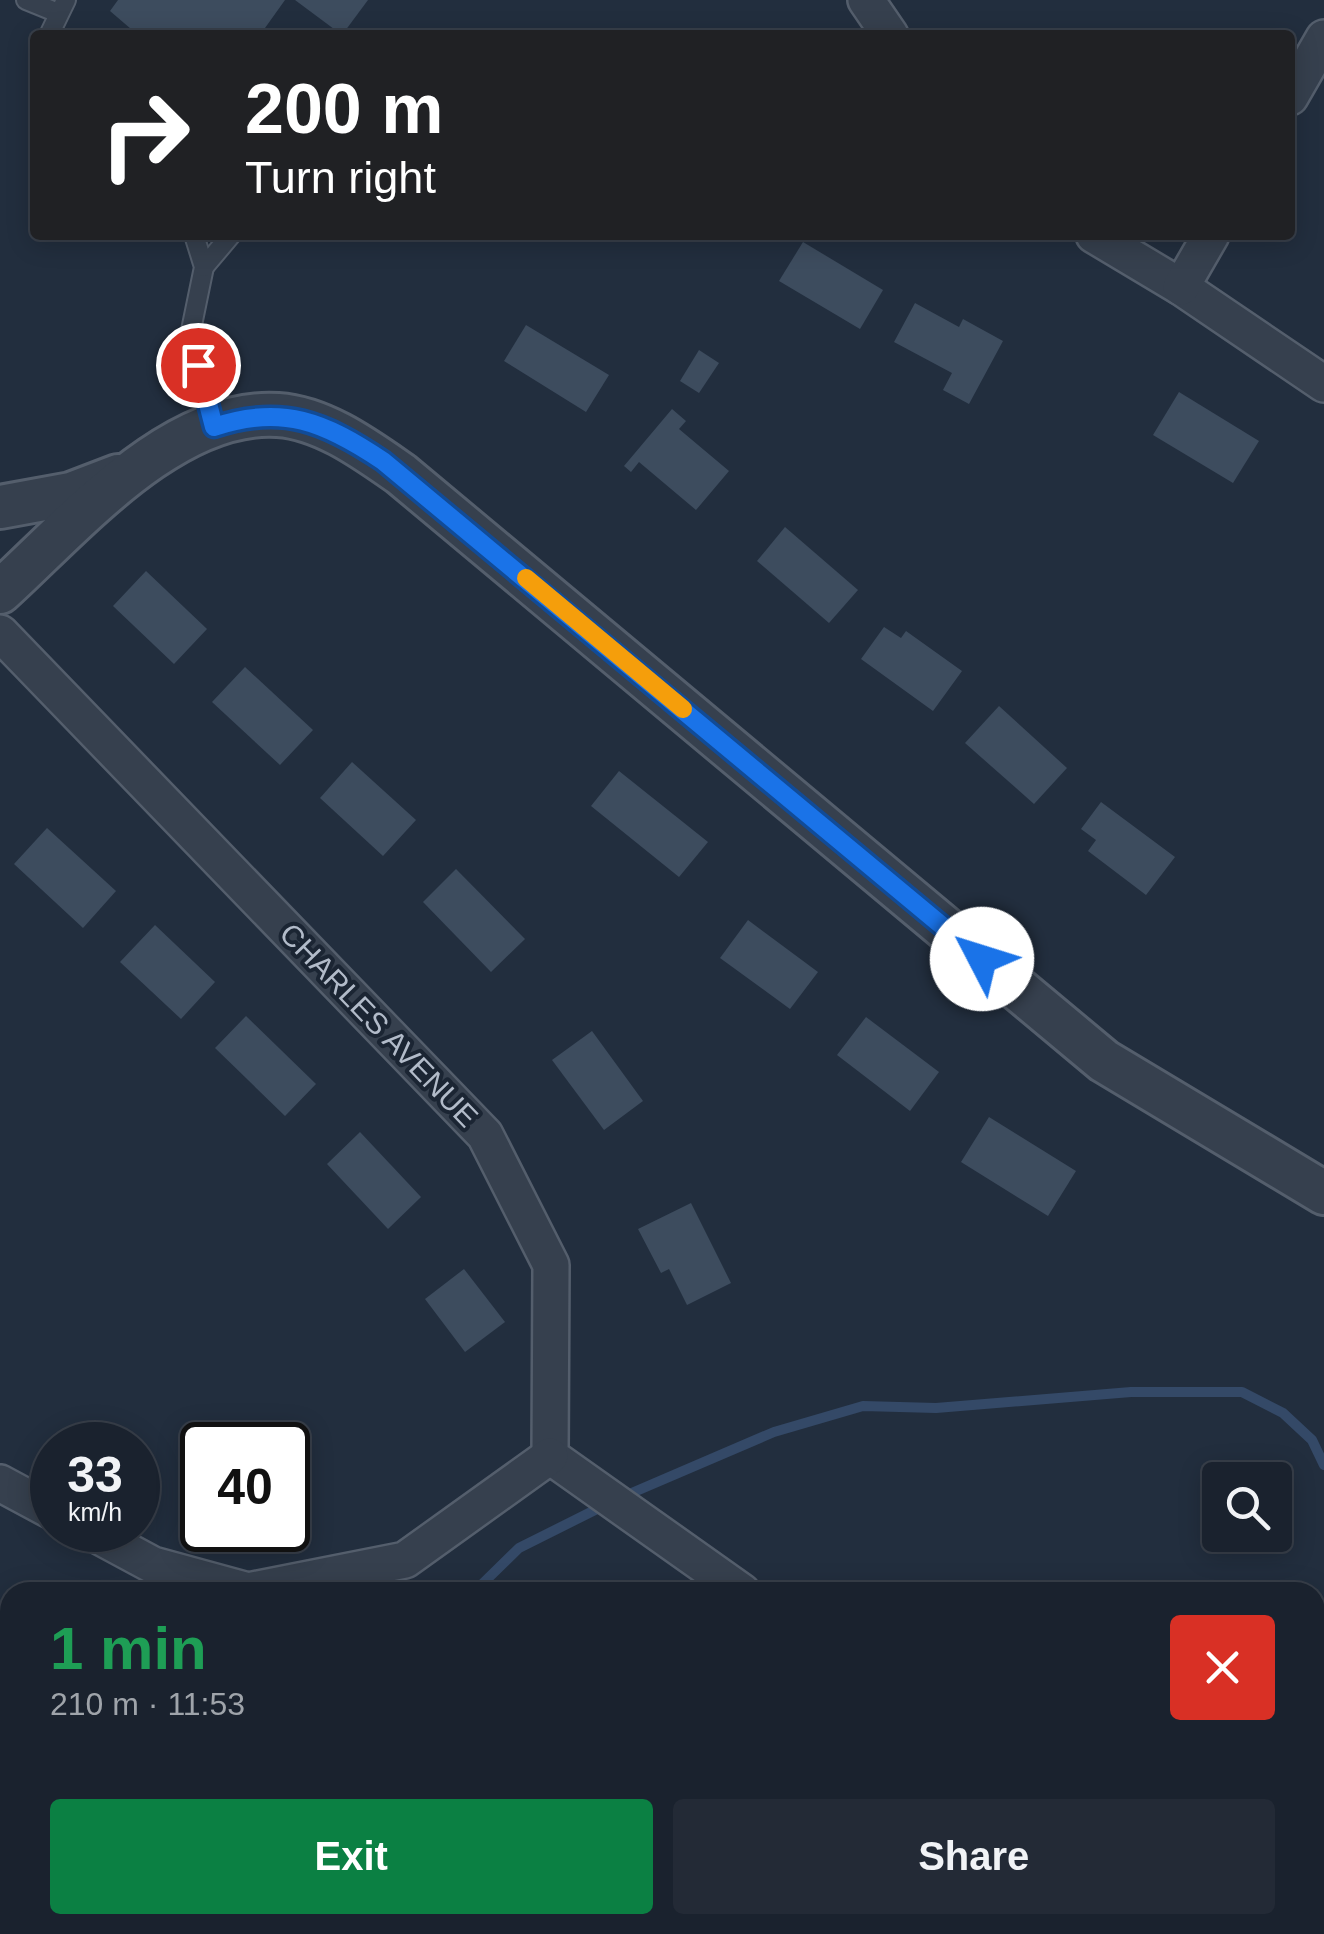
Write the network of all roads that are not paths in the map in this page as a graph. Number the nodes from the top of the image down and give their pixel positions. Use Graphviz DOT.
graph roads {
  1 [pos="26,0"];
  2 [pos="866,0"];
  3 [pos="62,7"];
  4 [pos="51,30"];
  5 [pos="887,30"];
  6 [pos="1324,38"];
  7 [pos="1295,88"];
  8 [pos="196,240"];
  9 [pos="227,240"];
  10 [pos="1102,240"];
  11 [pos="1208,240"];
  12 [pos="204,267"];
  13 [pos="1182,287"];
  14 [pos="1324,384"];
  15 [pos="214,427"];
  16 [pos="137,468"];
  17 [pos="0,507"];
  18 [pos="0,592"];
  19 [pos="0,632"];
  20 [pos="1324,1193"];
  21 [pos="550,1456"];
  22 [pos="0,1482"];
  23 [pos="30,1499"];
  24 [pos="128,1552"];
  25 [pos="212,1582"];
  26 [pos="297,1582"];
  27 [pos="728,1582"];
  1 -- 3 [label="lane"];
  2 -- 5 [label="street"];
  3 -- 4 [label="lane"];
  6 -- 7 [label="street"];
  8 -- 12 [label="lane"];
  9 -- 12 [label="lane"];
  10 -- 13 [label="street"];
  11 -- 13 [label="street"];
  12 -- 15 [label="lane"];
  13 -- 14 [label="street"];
  15 -- 16 [label="street"];
  15 -- 20 [label="street"];
  16 -- 17 [label="street"];
  16 -- 18 [label="street"];
  19 -- 21 [label="street, CHARLES AVENUE"];
  21 -- 26 [label="street"];
  21 -- 27 [label="street"];
  22 -- 23 [label="street"];
  24 -- 25 [label="street"];
}
